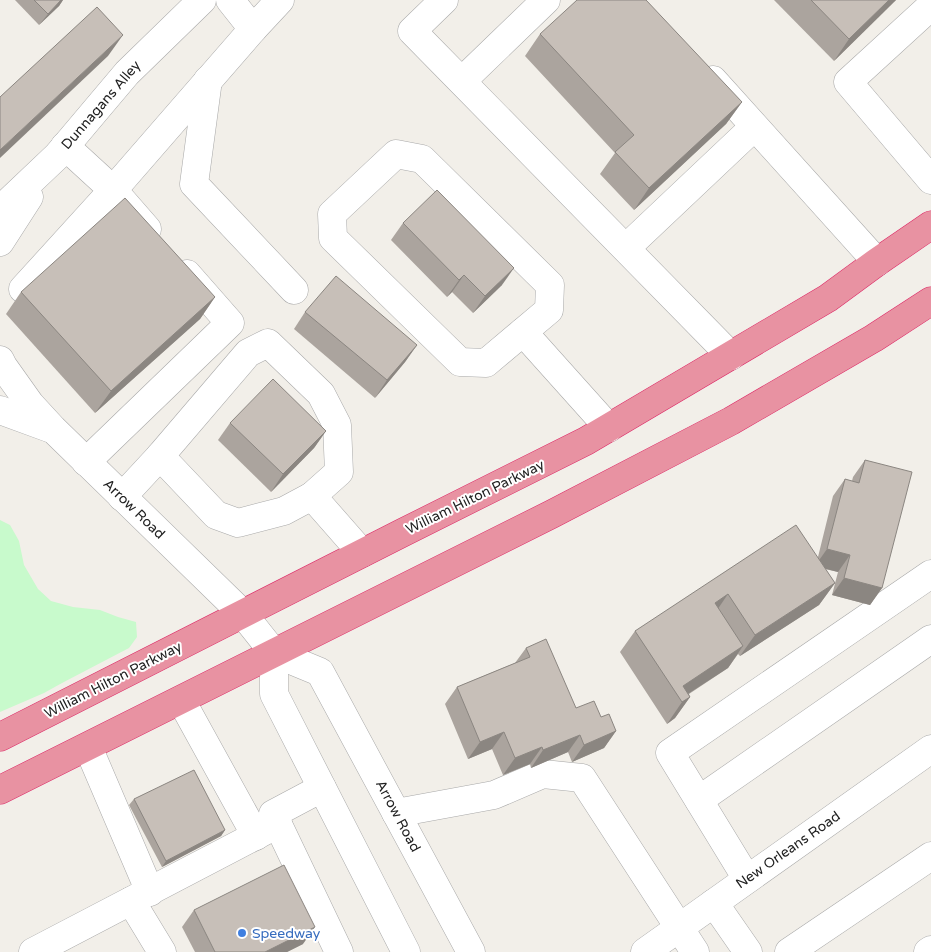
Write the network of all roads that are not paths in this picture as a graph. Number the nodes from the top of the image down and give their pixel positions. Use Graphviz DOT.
graph roads {
  1 [pos="202,0"];
  2 [pos="230,0"];
  3 [pos="280,0"];
  4 [pos="444,0"];
  5 [pos="546,0"];
  6 [pos="931,6"];
  7 [pos="252,28"];
  8 [pos="695,60"];
  9 [pos="208,80"];
  10 [pos="462,81"];
  11 [pos="754,127"];
  12 [pos="61,151"];
  13 [pos="931,180"];
  14 [pos="114,190"];
  15 [pos="0,210"];
  16 [pos="931,225"];
  17 [pos="0,242"];
  18 [pos="626,248"];
  19 [pos="877,262"];
  20 [pos="23,289"];
  21 [pos="294,290"];
  22 [pos="931,301"];
  23 [pos="523,332"];
  24 [pos="731,356"];
  25 [pos="0,360"];
  26 [pos="0,410"];
  27 [pos="609,428"];
  28 [pos="53,429"];
  29 [pos="160,456"];
  30 [pos="86,462"];
  31 [pos="312,496"];
  32 [pos="122,497"];
  33 [pos="362,553"];
  34 [pos="931,574"];
  35 [pos="243,614"];
  36 [pos="931,639"];
  37 [pos="274,653"];
  38 [pos="180,700"];
  39 [pos="0,737"];
  40 [pos="88,747"];
  41 [pos="931,749"];
  42 [pos="322,788"];
  43 [pos="0,790"];
  44 [pos="699,800"];
  45 [pos="396,813"];
  46 [pos="267,830"];
  47 [pos="931,856"];
  48 [pos="747,879"];
  49 [pos="140,896"];
  50 [pos="714,903"];
  51 [pos="680,927"];
  52 [pos="77,942"];
  53 [pos="395,949"];
  54 [pos="33,952"];
  55 [pos="162,952"];
  56 [pos="339,952"];
  57 [pos="471,952"];
  58 [pos="645,952"];
  59 [pos="695,952"];
  60 [pos="748,952"];
  61 [pos="789,952"];
  1 -- 12 [label="street, Dunnagans Alley"];
  2 -- 7 [label="street"];
  3 -- 7 [label="street"];
  4 -- 10 [label="street"];
  5 -- 10 [label="street"];
  6 -- 13 [label="street"];
  7 -- 9 [label="street"];
  8 -- 11 [label="street"];
  9 -- 14 [label="street"];
  9 -- 21 [label="street"];
  10 -- 18 [label="street"];
  11 -- 18 [label="street"];
  11 -- 19 [label="street"];
  12 -- 14 [label="street"];
  12 -- 15 [label="street, Dunnagans Alley"];
  12 -- 17 [label="street"];
  14 -- 20 [label="street"];
  14 -- 30 [label="street"];
  16 -- 19 [label="highway, William Hilton Parkway"];
  18 -- 24 [label="street"];
  19 -- 24 [label="highway, William Hilton Parkway"];
  22 -- 37 [label="highway"];
  23 -- 23 [label="street"];
  23 -- 27 [label="street"];
  24 -- 27 [label="highway, William Hilton Parkway"];
  25 -- 28 [label="street, Arrow Road"];
  26 -- 28 [label="street"];
  27 -- 33 [label="highway, William Hilton Parkway"];
  28 -- 30 [label="street, Arrow Road"];
  29 -- 31 [label="street"];
  29 -- 31 [label="street"];
  29 -- 32 [label="street"];
  30 -- 32 [label="street, Arrow Road"];
  31 -- 33 [label="street"];
  32 -- 35 [label="street, Arrow Road"];
  33 -- 35 [label="highway, William Hilton Parkway"];
  34 -- 44 [label="street"];
  35 -- 37 [label="street, Arrow Road"];
  35 -- 39 [label="highway, William Hilton Parkway"];
  36 -- 44 [label="street"];
  37 -- 38 [label="highway"];
  37 -- 42 [label="street"];
  37 -- 45 [label="street, Arrow Road"];
  38 -- 40 [label="highway"];
  38 -- 46 [label="street"];
  40 -- 43 [label="highway"];
  40 -- 49 [label="street"];
  41 -- 48 [label="street, New Orleans Road"];
  42 -- 46 [label="street"];
  42 -- 53 [label="street"];
  44 -- 48 [label="street"];
  45 -- 51 [label="street"];
  45 -- 57 [label="street, Arrow Road"];
  46 -- 49 [label="street"];
  46 -- 56 [label="street"];
  47 -- 61 [label="street"];
  48 -- 50 [label="street, New Orleans Road"];
  49 -- 52 [label="street"];
  49 -- 55 [label="street"];
  50 -- 51 [label="street, New Orleans Road"];
  50 -- 60 [label="street"];
  51 -- 58 [label="street, New Orleans Road"];
  51 -- 59 [label="street"];
  52 -- 54 [label="street"];
}
